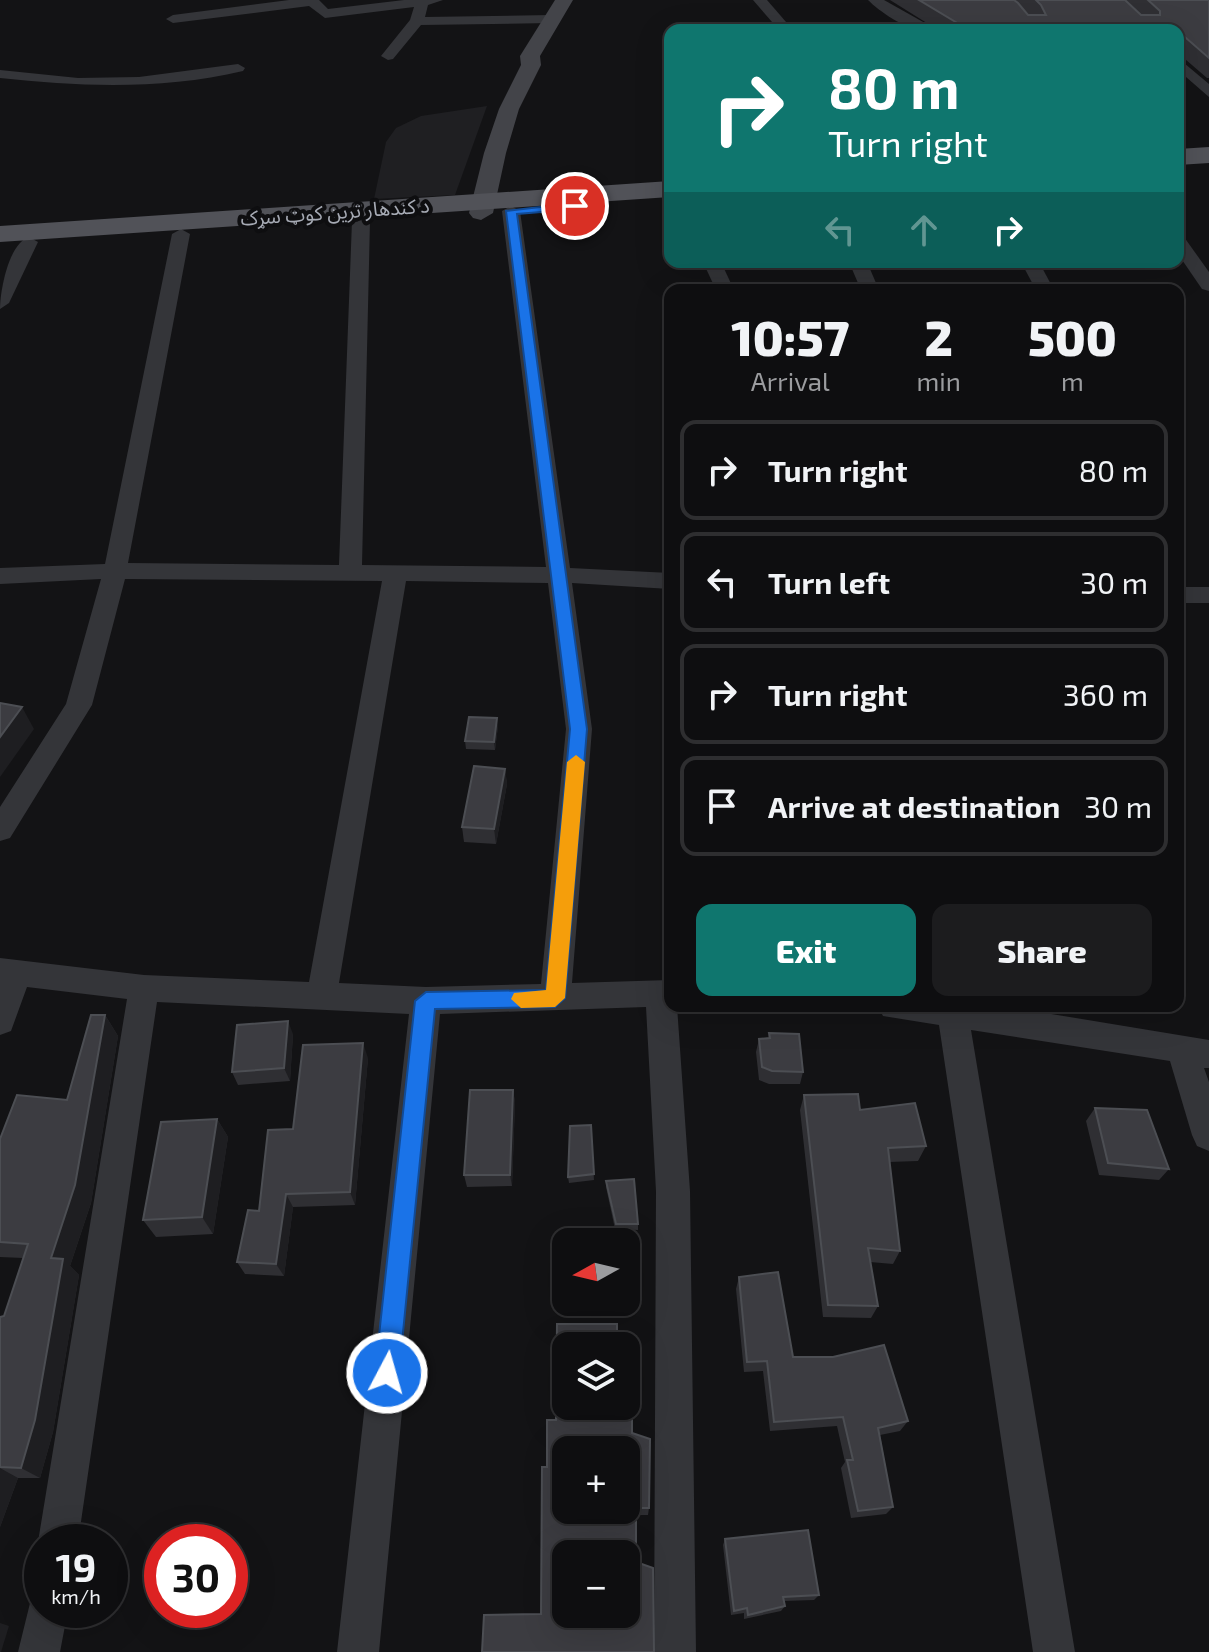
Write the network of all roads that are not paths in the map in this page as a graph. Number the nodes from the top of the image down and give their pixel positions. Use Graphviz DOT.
graph roads {
  1 [pos="422,0"];
  2 [pos="436,0"];
  3 [pos="564,0"];
  4 [pos="583,0"];
  5 [pos="760,0"];
  6 [pos="875,0"];
  7 [pos="312,1"];
  8 [pos="173,19"];
  9 [pos="551,19"];
  10 [pos="417,21"];
  11 [pos="781,24"];
  12 [pos="918,24"];
  13 [pos="388,56"];
  14 [pos="531,65"];
  15 [pos="238,68"];
  16 [pos="1184,68"];
  17 [pos="0,74"];
  18 [pos="1209,92"];
  19 [pos="1209,155"];
  20 [pos="1184,157"];
  21 [pos="1209,167"];
  22 [pos="1184,169"];
  23 [pos="664,190"];
  24 [pos="664,199"];
  25 [pos="481,207"];
  26 [pos="511,211"];
  27 [pos="361,221"];
  28 [pos="0,234"];
  29 [pos="181,234"];
  30 [pos="29,242"];
  31 [pos="0,244"];
  32 [pos="1184,250"];
  33 [pos="1209,285"];
  34 [pos="0,303"];
  35 [pos="115,571"];
  36 [pos="350,574"];
  37 [pos="560,575"];
  38 [pos="0,576"];
  39 [pos="395,576"];
  40 [pos="664,581"];
  41 [pos="1184,594"];
  42 [pos="1209,595"];
  43 [pos="0,830"];
  44 [pos="8,971"];
  45 [pos="144,988"];
  46 [pos="664,993"];
  47 [pos="322,994"];
  48 [pos="555,998"];
  49 [pos="426,1001"];
  50 [pos="667,1012"];
  51 [pos="938,1012"];
  52 [pos="953,1014"];
  53 [pos="1065,1017"];
  54 [pos="0,1021"];
  55 [pos="1196,1052"];
  56 [pos="1209,1135"];
  57 [pos="61,1524"];
  58 [pos="44,1628"];
  59 [pos="39,1652"];
  60 [pos="358,1652"];
  61 [pos="675,1652"];
  62 [pos="1054,1652"];
  1 -- 2 [label="street"];
  1 -- 7 [label="street"];
  1 -- 10 [label="street"];
  3 -- 9 [label="main road"];
  4 -- 14 [label="main road"];
  5 -- 11 [label="street"];
  6 -- 12 [label="street"];
  7 -- 8 [label="street"];
  9 -- 10 [label="street"];
  9 -- 14 [label="main road"];
  10 -- 13 [label="street"];
  14 -- 25 [label="main road"];
  15 -- 17 [label="street"];
  16 -- 18 [label="street"];
  19 -- 20 [label="main road"];
  21 -- 22 [label="main road"];
  23 -- 25 [label="main road, د کندهار ترين کوټ سړک"];
  24 -- 26 [label="main road, د کندهار ترين کوټ سړک"];
  25 -- 26 [label="main road, د کندهار ترين کوټ سړک"];
  25 -- 27 [label="main road, د کندهار ترين کوټ سړک"];
  25 -- 28 [label="main road, د کندهار ترين کوټ سړک"];
  26 -- 37 [label="street"];
  27 -- 29 [label="main road, د کندهار ترين کوټ سړک"];
  27 -- 36 [label="street"];
  29 -- 30 [label="main road, د کندهار ترين کوټ سړک"];
  29 -- 35 [label="street"];
  30 -- 31 [label="main road, د کندهار ترين کوټ سړک"];
  30 -- 34 [label="street"];
  32 -- 33 [label="street"];
  35 -- 36 [label="street"];
  35 -- 38 [label="street"];
  35 -- 43 [label="street"];
  36 -- 39 [label="street"];
  37 -- 39 [label="street"];
  37 -- 40 [label="street"];
  37 -- 48 [label="street"];
  39 -- 47 [label="street"];
  41 -- 42 [label="street"];
  44 -- 45 [label="street"];
  44 -- 54 [label="street"];
  45 -- 47 [label="street"];
  45 -- 57 [label="street"];
  46 -- 48 [label="street"];
  47 -- 49 [label="street"];
  48 -- 49 [label="street"];
  49 -- 60 [label="street"];
  50 -- 61 [label="street"];
  51 -- 52 [label="street"];
  52 -- 53 [label="street"];
  52 -- 62 [label="street"];
  53 -- 55 [label="street"];
  55 -- 56 [label="street"];
  58 -- 59 [label="street"];
}
